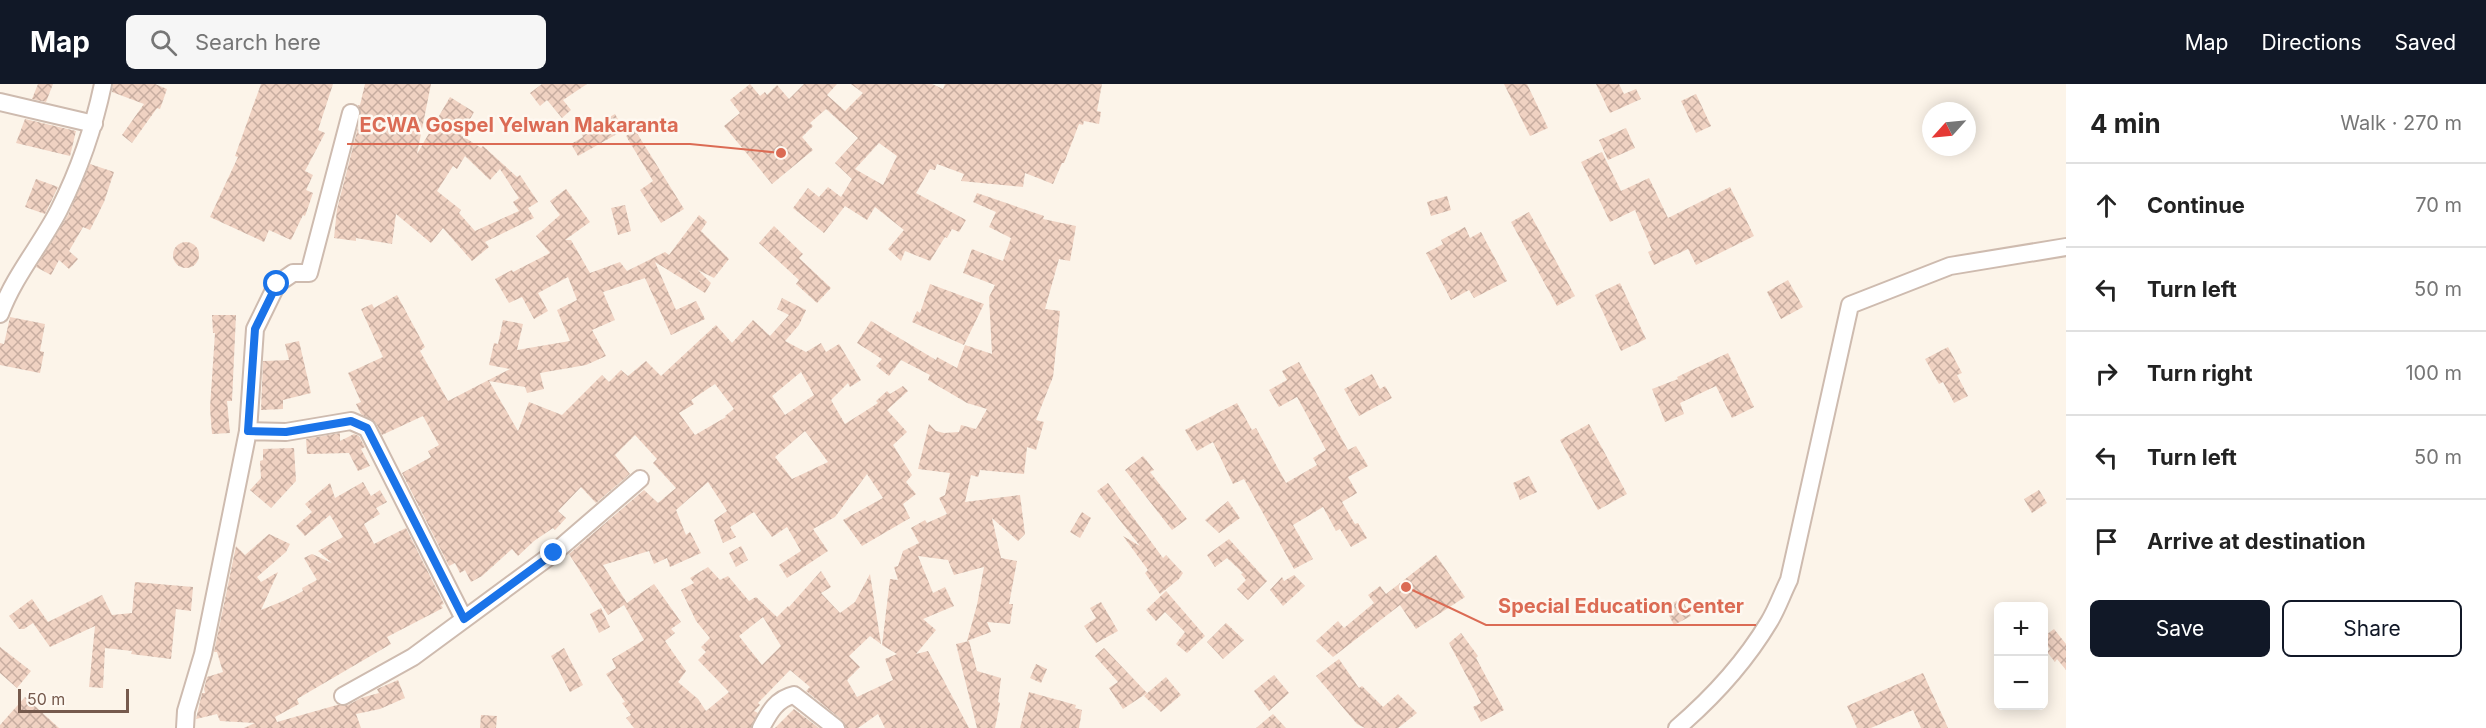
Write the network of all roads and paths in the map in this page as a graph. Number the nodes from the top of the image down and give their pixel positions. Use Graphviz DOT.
graph roads {
  1 [pos="103,84"];
  2 [pos="0,102"];
  3 [pos="351,113"];
  4 [pos="94,124"];
  5 [pos="2066,247"];
  6 [pos="0,314"];
  7 [pos="248,431"];
  8 [pos="640,479"];
  9 [pos="464,619"];
  10 [pos="343,696"];
  11 [pos="185,728"];
  12 [pos="760,728"];
  13 [pos="836,728"];
  14 [pos="1677,728"];
  1 -- 4 [label="street"];
  2 -- 4 [label="street"];
  3 -- 7 [label="street"];
  4 -- 6 [label="street"];
  5 -- 14 [label="street"];
  7 -- 9 [label="street"];
  7 -- 11 [label="street"];
  8 -- 9 [label="street"];
  9 -- 10 [label="street"];
  12 -- 13 [label="street"];
}
